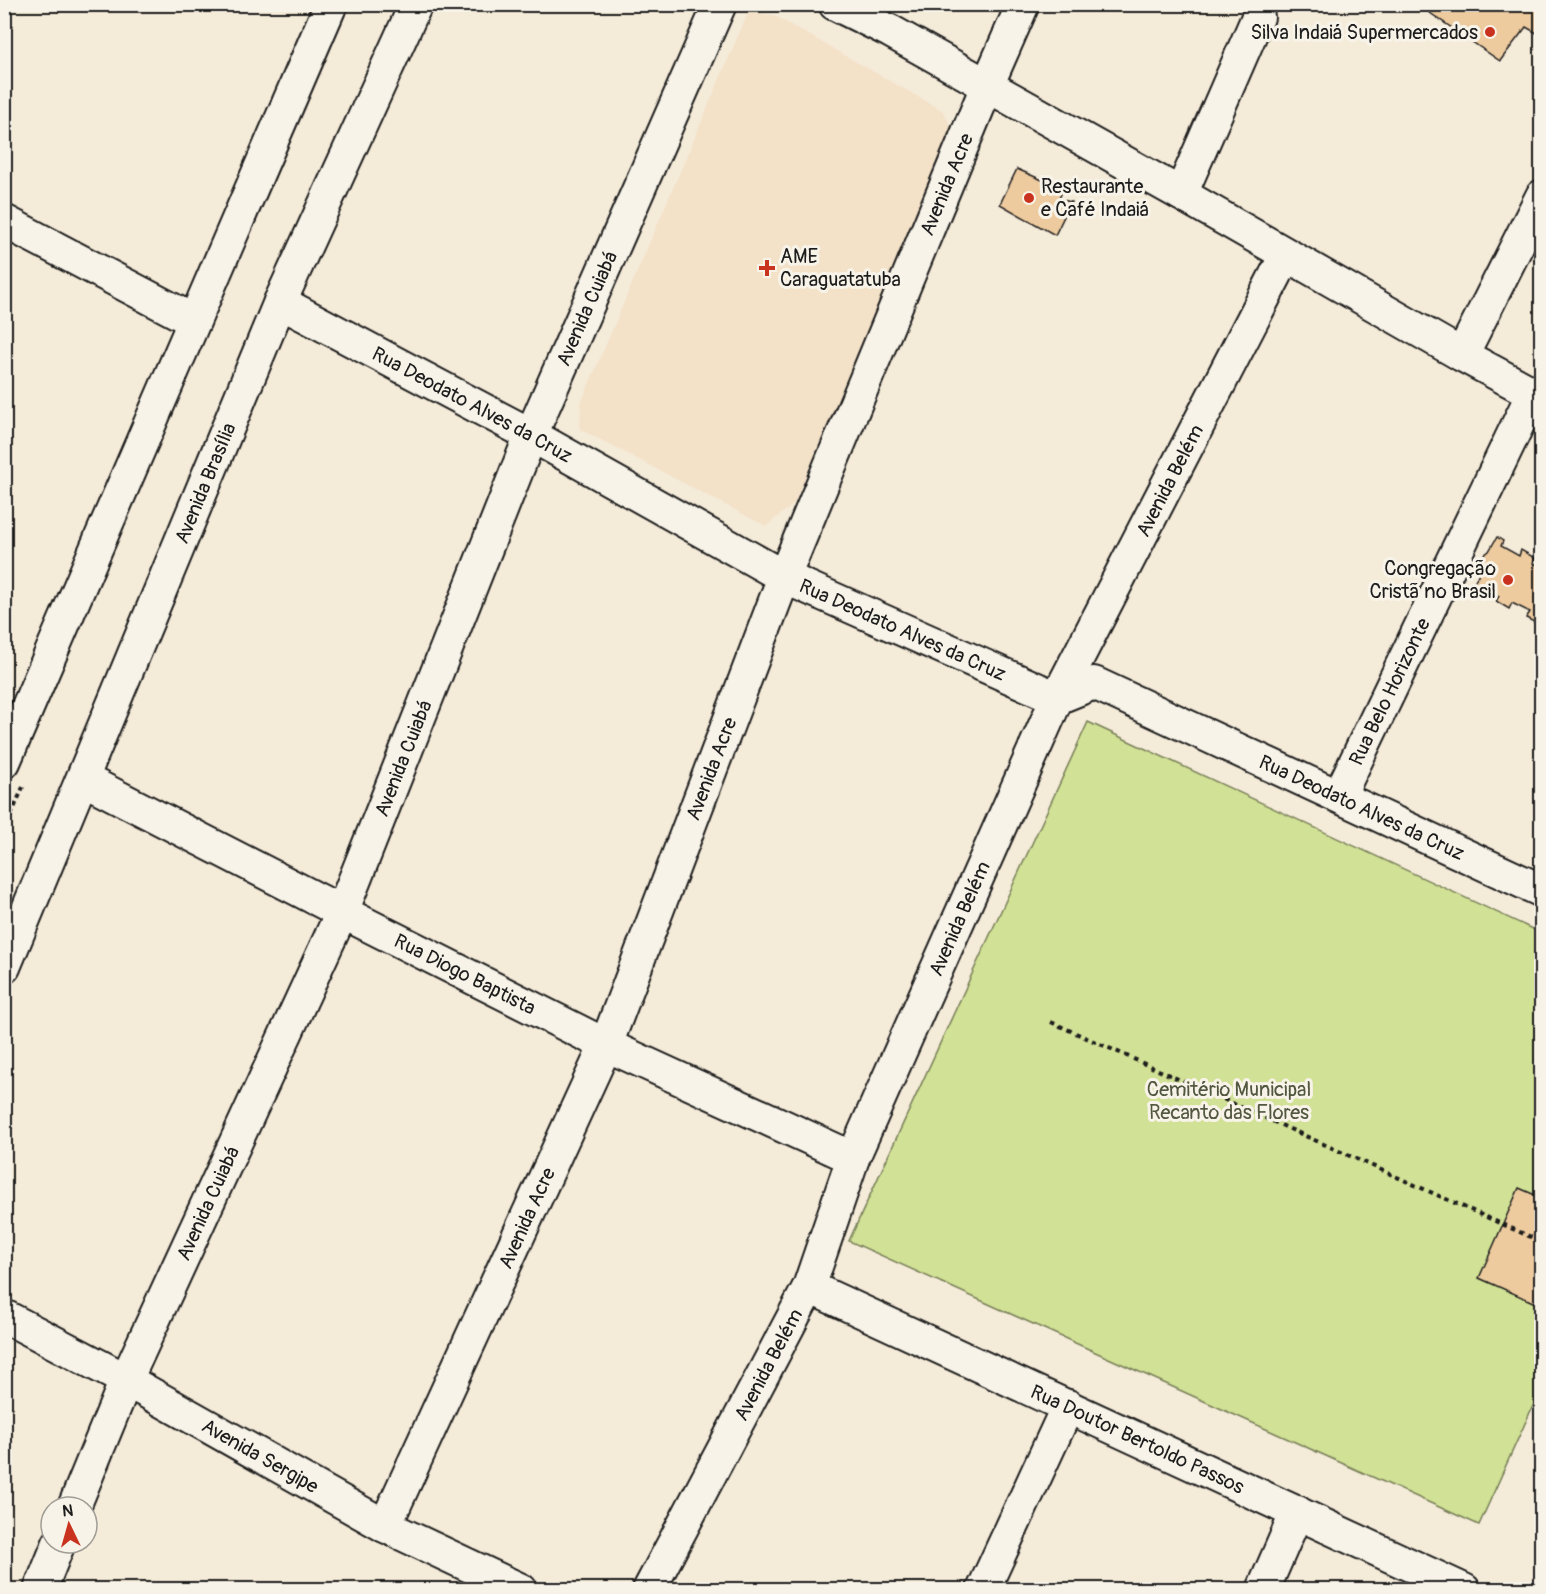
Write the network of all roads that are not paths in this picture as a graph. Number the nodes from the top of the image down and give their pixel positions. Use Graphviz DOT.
graph roads {
  1 [pos="331,4"];
  2 [pos="416,4"];
  3 [pos="720,4"];
  4 [pos="835,4"];
  5 [pos="1023,4"];
  6 [pos="1258,17"];
  7 [pos="987,86"];
  8 [pos="1181,194"];
  9 [pos="1542,196"];
  10 [pos="4,221"];
  11 [pos="1286,255"];
  12 [pos="280,302"];
  13 [pos="194,321"];
  14 [pos="1462,356"];
  15 [pos="1537,395"];
  16 [pos="531,435"];
  17 [pos="784,577"];
  18 [pos="1057,698"];
  19 [pos="4,762"];
  20 [pos="83,779"];
  21 [pos="1339,796"];
  22 [pos="1542,891"];
  23 [pos="342,912"];
  24 [pos="4,967"];
  25 [pos="606,1045"];
  26 [pos="853,1158"];
  27 [pos="809,1287"];
  28 [pos="4,1316"];
  29 [pos="126,1380"];
  30 [pos="1068,1406"];
  31 [pos="79,1495"];
  32 [pos="1297,1512"];
  33 [pos="385,1526"];
  34 [pos="54,1555"];
  35 [pos="40,1590"];
  36 [pos="521,1590"];
  37 [pos="649,1590"];
  38 [pos="983,1590"];
  39 [pos="1263,1590"];
  40 [pos="1464,1590"];
  1 -- 13 [label="street"];
  2 -- 12 [label="street, Avenida Brasília"];
  3 -- 16 [label="street, Avenida Cuiabá"];
  4 -- 7 [label="street"];
  5 -- 7 [label="street, Avenida Acre"];
  6 -- 8 [label="street"];
  7 -- 8 [label="street"];
  7 -- 17 [label="street, Avenida Acre"];
  8 -- 11 [label="street"];
  9 -- 14 [label="street"];
  10 -- 13 [label="street"];
  11 -- 14 [label="street"];
  11 -- 18 [label="street, Avenida Belém"];
  12 -- 16 [label="street, Rua Deodato Alves da Cruz"];
  12 -- 20 [label="street, Avenida Brasília"];
  13 -- 19 [label="street"];
  14 -- 15 [label="street"];
  15 -- 21 [label="street, Rua Belo Horizonte"];
  16 -- 17 [label="street, Rua Deodato Alves da Cruz"];
  16 -- 23 [label="street, Avenida Cuiabá"];
  17 -- 18 [label="street, Rua Deodato Alves da Cruz"];
  17 -- 25 [label="street, Avenida Acre"];
  18 -- 21 [label="street, Rua Deodato Alves da Cruz"];
  18 -- 26 [label="street, Avenida Belém"];
  20 -- 23 [label="street, Rua Diogo Baptista"];
  20 -- 24 [label="street, Avenida Brasília"];
  21 -- 22 [label="street, Rua Deodato Alves da Cruz"];
  23 -- 25 [label="street, Rua Diogo Baptista"];
  23 -- 29 [label="street, Avenida Cuiabá"];
  25 -- 26 [label="street, Rua Diogo Baptista"];
  25 -- 33 [label="street, Avenida Acre"];
  26 -- 27 [label="street, Avenida Belém"];
  27 -- 30 [label="street, Rua Doutor Bertoldo Passos"];
  27 -- 37 [label="street, Avenida Belém"];
  28 -- 29 [label="street, Avenida Sergipe"];
  29 -- 31 [label="street, Avenida Cuiabá"];
  29 -- 33 [label="street, Avenida Sergipe"];
  30 -- 32 [label="street, Rua Doutor Bertoldo Passos"];
  30 -- 38 [label="street"];
  32 -- 39 [label="street"];
  32 -- 40 [label="street, Rua Doutor Bertoldo Passos"];
  33 -- 36 [label="street, Avenida Sergipe"];
  34 -- 35 [label="street"];
}
